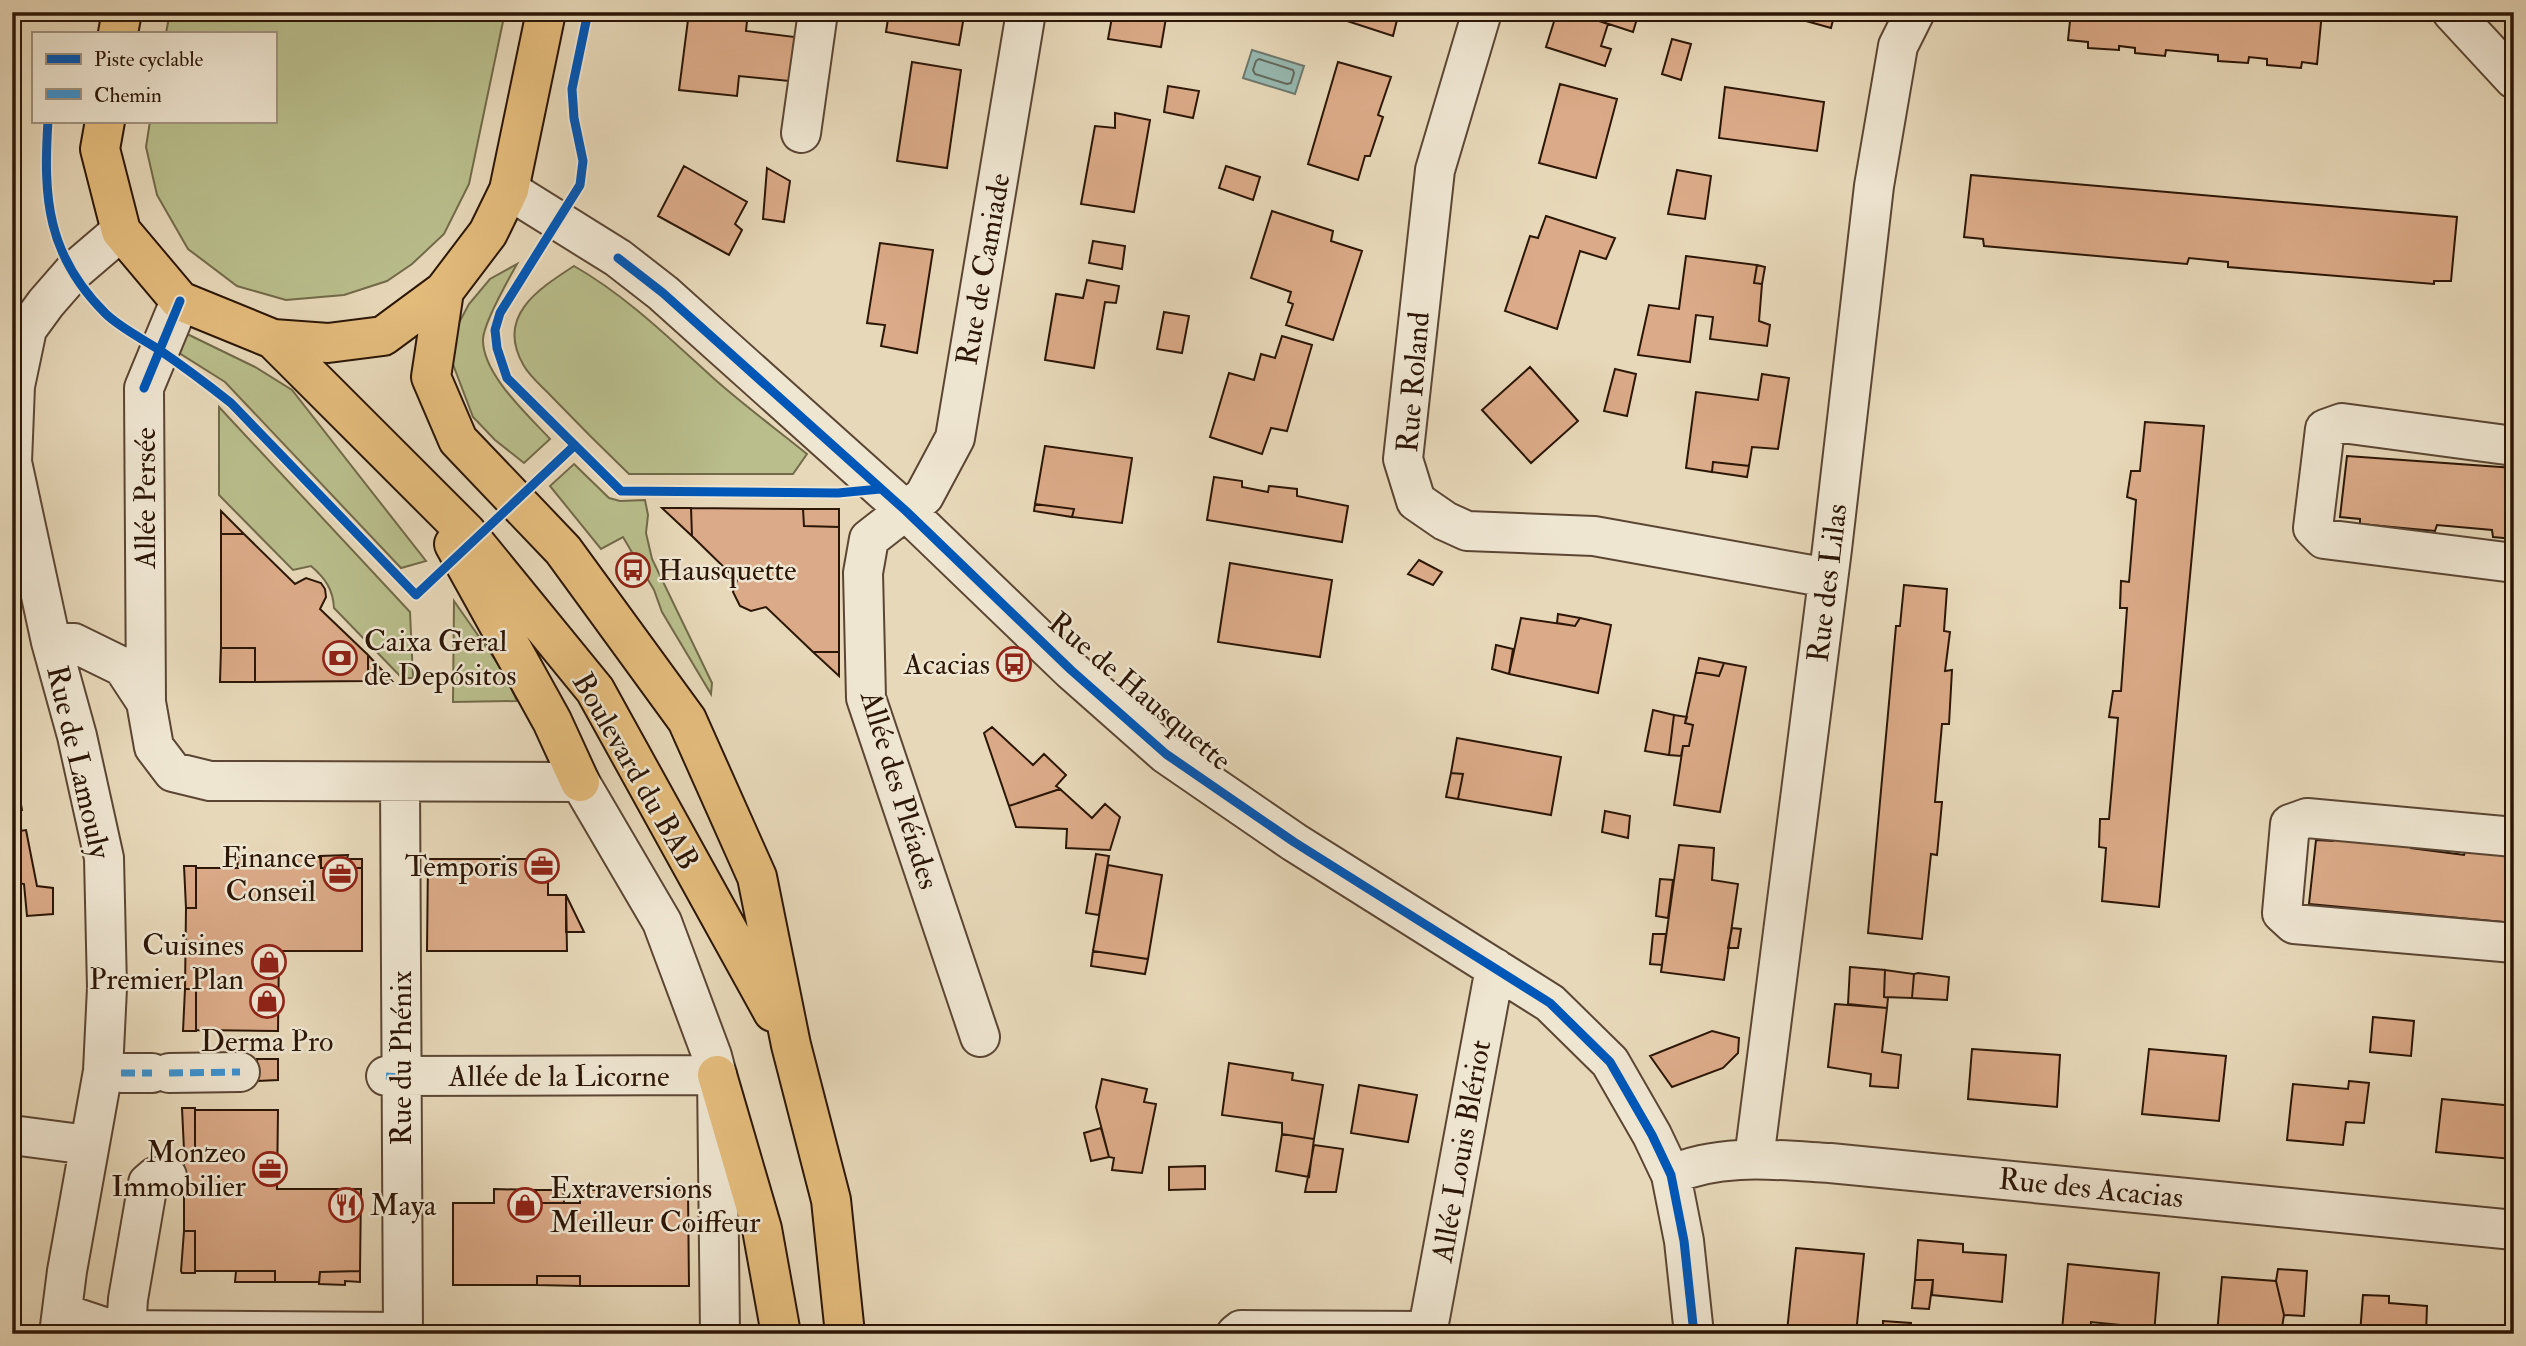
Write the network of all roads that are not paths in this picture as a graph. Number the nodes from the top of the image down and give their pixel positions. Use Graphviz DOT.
graph roads {
  1 [pos="122,12"];
  2 [pos="546,12"];
  3 [pos="818,12"];
  4 [pos="1026,12"];
  5 [pos="1482,12"];
  6 [pos="1915,12"];
  7 [pos="2452,12"];
  8 [pos="118,32"];
  9 [pos="2514,79"];
  10 [pos="105,122"];
  11 [pos="801,133"];
  12 [pos="509,190"];
  13 [pos="121,231"];
  14 [pos="444,291"];
  15 [pos="180,301"];
  16 [pos="273,339"];
  17 [pos="2514,446"];
  18 [pos="422,488"];
  19 [pos="906,511"];
  20 [pos="2514,563"];
  21 [pos="1828,579"];
  22 [pos="51,642"];
  23 [pos="146,702"];
  24 [pos="580,782"];
  25 [pos="400,783"];
  26 [pos="2514,837"];
  27 [pos="2514,943"];
  28 [pos="1494,968"];
  29 [pos="980,1037"];
  30 [pos="791,1045"];
  31 [pos="240,1072"];
  32 [pos="148,1073"];
  33 [pos="717,1075"];
  34 [pos="394,1076"];
  35 [pos="12,1135"];
  36 [pos="88,1145"];
  37 [pos="1754,1159"];
  38 [pos="1671,1175"];
  39 [pos="167,1176"];
  40 [pos="2514,1230"];
  41 [pos="60,1324"];
  42 [pos="126,1330"];
  43 [pos="403,1333"];
  44 [pos="1427,1333"];
  45 [pos="720,1334"];
  46 [pos="781,1334"];
  47 [pos="845,1334"];
  48 [pos="1236,1334"];
  49 [pos="1694,1334"];
  1 -- 8 [label="main road"];
  2 -- 12 [label="main road"];
  3 -- 11 [label="street"];
  4 -- 19 [label="street, Rue de Camiade"];
  5 -- 21 [label="street, Rue Roland"];
  6 -- 21 [label="street, Rue des Lilas"];
  7 -- 9 [label="street"];
  10 -- 13 [label="main road"];
  12 -- 14 [label="main road"];
  12 -- 19 [label="street, Rue de Hausquette"];
  13 -- 15 [label="main road"];
  13 -- 22 [label="street, Rue de Lamouly"];
  14 -- 16 [label="main road"];
  14 -- 30 [label="main road, Boulevard du BAB"];
  15 -- 16 [label="main road"];
  15 -- 23 [label="street, Allée Persée"];
  16 -- 18 [label="main road, Boulevard du BAB"];
  17 -- 20 [label="street"];
  18 -- 24 [label="main road"];
  18 -- 30 [label="main road, Boulevard du BAB"];
  19 -- 28 [label="street, Rue de Hausquette"];
  19 -- 29 [label="street, Allée des Pléiades"];
  21 -- 37 [label="street, Rue des Lilas"];
  22 -- 23 [label="street"];
  22 -- 36 [label="street, Rue de Lamouly"];
  23 -- 25 [label="street"];
  24 -- 25 [label="street"];
  24 -- 33 [label="street"];
  25 -- 34 [label="street, Rue du Phénix"];
  26 -- 27 [label="street"];
  28 -- 38 [label="street, Rue de Hausquette"];
  28 -- 44 [label="street, Allée Louis Blériot"];
  30 -- 47 [label="main road, Boulevard du BAB"];
  31 -- 32 [label="street"];
  33 -- 34 [label="street, Allée de la Licorne"];
  33 -- 45 [label="street"];
  33 -- 46 [label="main road"];
  34 -- 43 [label="street, Rue du Phénix"];
  35 -- 36 [label="street"];
  36 -- 41 [label="street, Rue de Lamouly"];
  37 -- 38 [label="street, Rue des Acacias"];
  37 -- 40 [label="street, Rue des Acacias"];
  38 -- 49 [label="street, Rue de Hausquette"];
  39 -- 42 [label="street"];
  41 -- 42 [label="street"];
  42 -- 43 [label="street"];
  44 -- 48 [label="street"];
}
